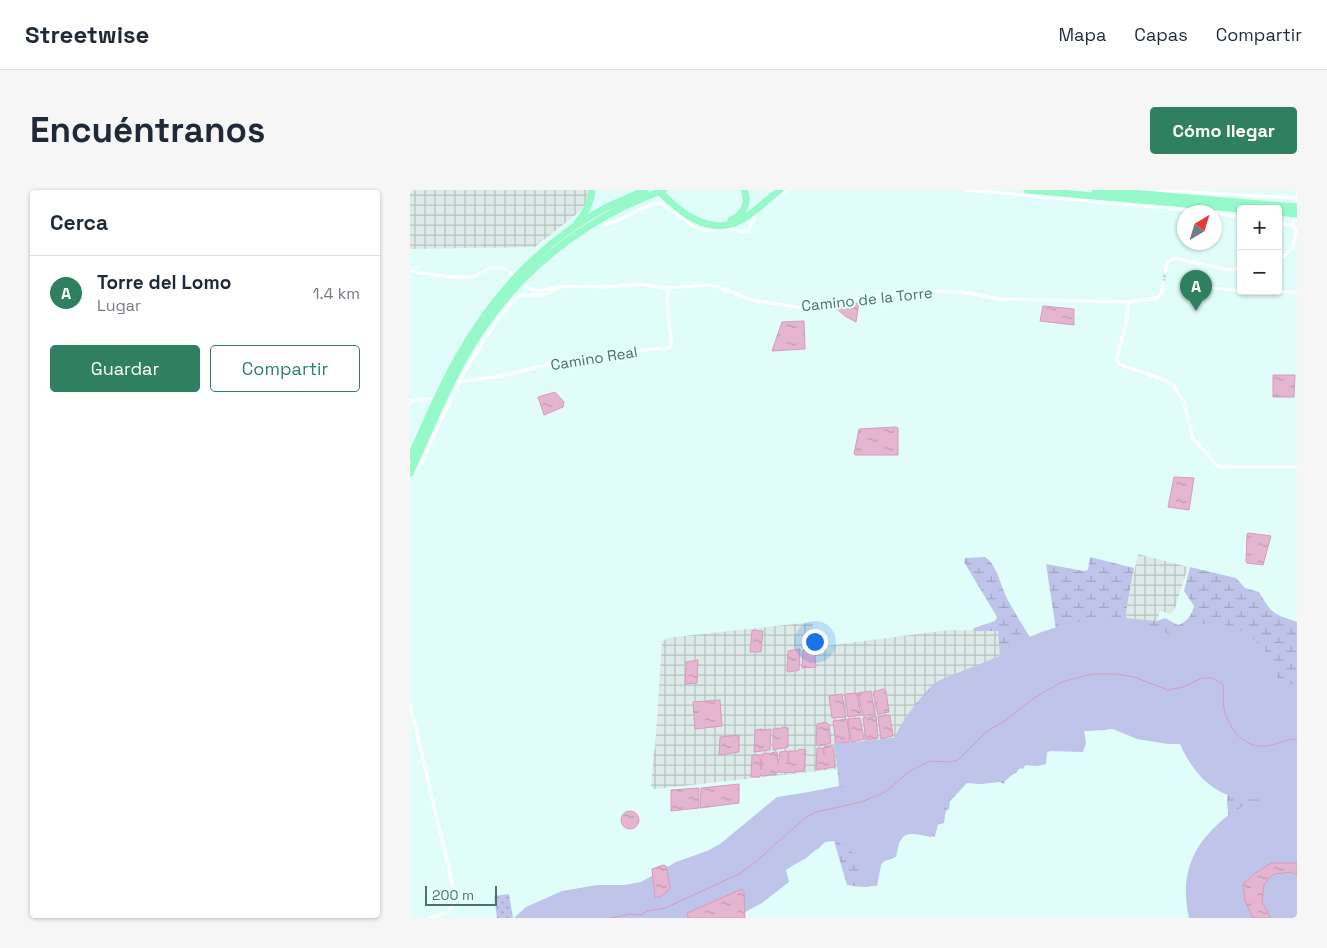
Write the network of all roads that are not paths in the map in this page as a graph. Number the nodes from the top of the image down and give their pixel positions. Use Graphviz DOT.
graph roads {
  1 [pos="592,190"];
  2 [pos="663,190"];
  3 [pos="744,190"];
  4 [pos="780,190"];
  5 [pos="787,190"];
  6 [pos="966,190"];
  7 [pos="1026,190"];
  8 [pos="1095,190"];
  9 [pos="1158,190"];
  10 [pos="652,191"];
  11 [pos="1296,198"];
  12 [pos="1297,207"];
  13 [pos="1177,209"];
  14 [pos="1237,209"];
  15 [pos="1282,212"];
  16 [pos="754,213"];
  17 [pos="1222,213"];
  18 [pos="1297,214"];
  19 [pos="1237,216"];
  20 [pos="1297,219"];
  21 [pos="751,224"];
  22 [pos="1282,224"];
  23 [pos="606,225"];
  24 [pos="1296,228"];
  25 [pos="570,230"];
  26 [pos="1296,237"];
  27 [pos="552,249"];
  28 [pos="1282,257"];
  29 [pos="1237,269"];
  30 [pos="410,272"];
  31 [pos="1165,272"];
  32 [pos="519,279"];
  33 [pos="1164,282"];
  34 [pos="1199,284"];
  35 [pos="564,286"];
  36 [pos="668,288"];
  37 [pos="1237,291"];
  38 [pos="1282,291"];
  39 [pos="1297,292"];
  40 [pos="1128,302"];
  41 [pos="458,382"];
  42 [pos="430,398"];
  43 [pos="410,401"];
  44 [pos="410,458"];
  45 [pos="1297,467"];
  46 [pos="419,469"];
  47 [pos="410,473"];
  48 [pos="410,704"];
  49 [pos="430,918"];
  1 -- 25 [label="highway"];
  2 -- 3 [label="highway"];
  2 -- 10 [label="highway"];
  4 -- 16 [label="highway"];
  5 -- 16 [label="street"];
  6 -- 13 [label="street"];
  7 -- 14 [label="highway"];
  8 -- 12 [label="highway"];
  9 -- 11 [label="street"];
  10 -- 16 [label="highway"];
  10 -- 25 [label="highway"];
  10 -- 27 [label="highway"];
  15 -- 18 [label="highway"];
  16 -- 21 [label="street"];
  16 -- 21 [label="street"];
  17 -- 19 [label="street"];
  20 -- 24 [label="street"];
  21 -- 23 [label="street"];
  22 -- 24 [label="street"];
  24 -- 26 [label="street"];
  25 -- 27 [label="highway"];
  26 -- 28 [label="street"];
  27 -- 32 [label="highway"];
  27 -- 32 [label="highway"];
  29 -- 31 [label="street"];
  30 -- 35 [label="street, Camino de la Torre"];
  32 -- 44 [label="highway"];
  32 -- 47 [label="highway"];
  33 -- 40 [label="street, Camino de la Torre"];
  34 -- 37 [label="street"];
  35 -- 36 [label="street, Camino de la Torre"];
  35 -- 41 [label="street"];
  36 -- 40 [label="street, Camino de la Torre"];
  36 -- 41 [label="street, Camino Real"];
  38 -- 39 [label="street"];
  40 -- 45 [label="street"];
  41 -- 46 [label="street"];
  42 -- 43 [label="street"];
  48 -- 49 [label="street"];
}
